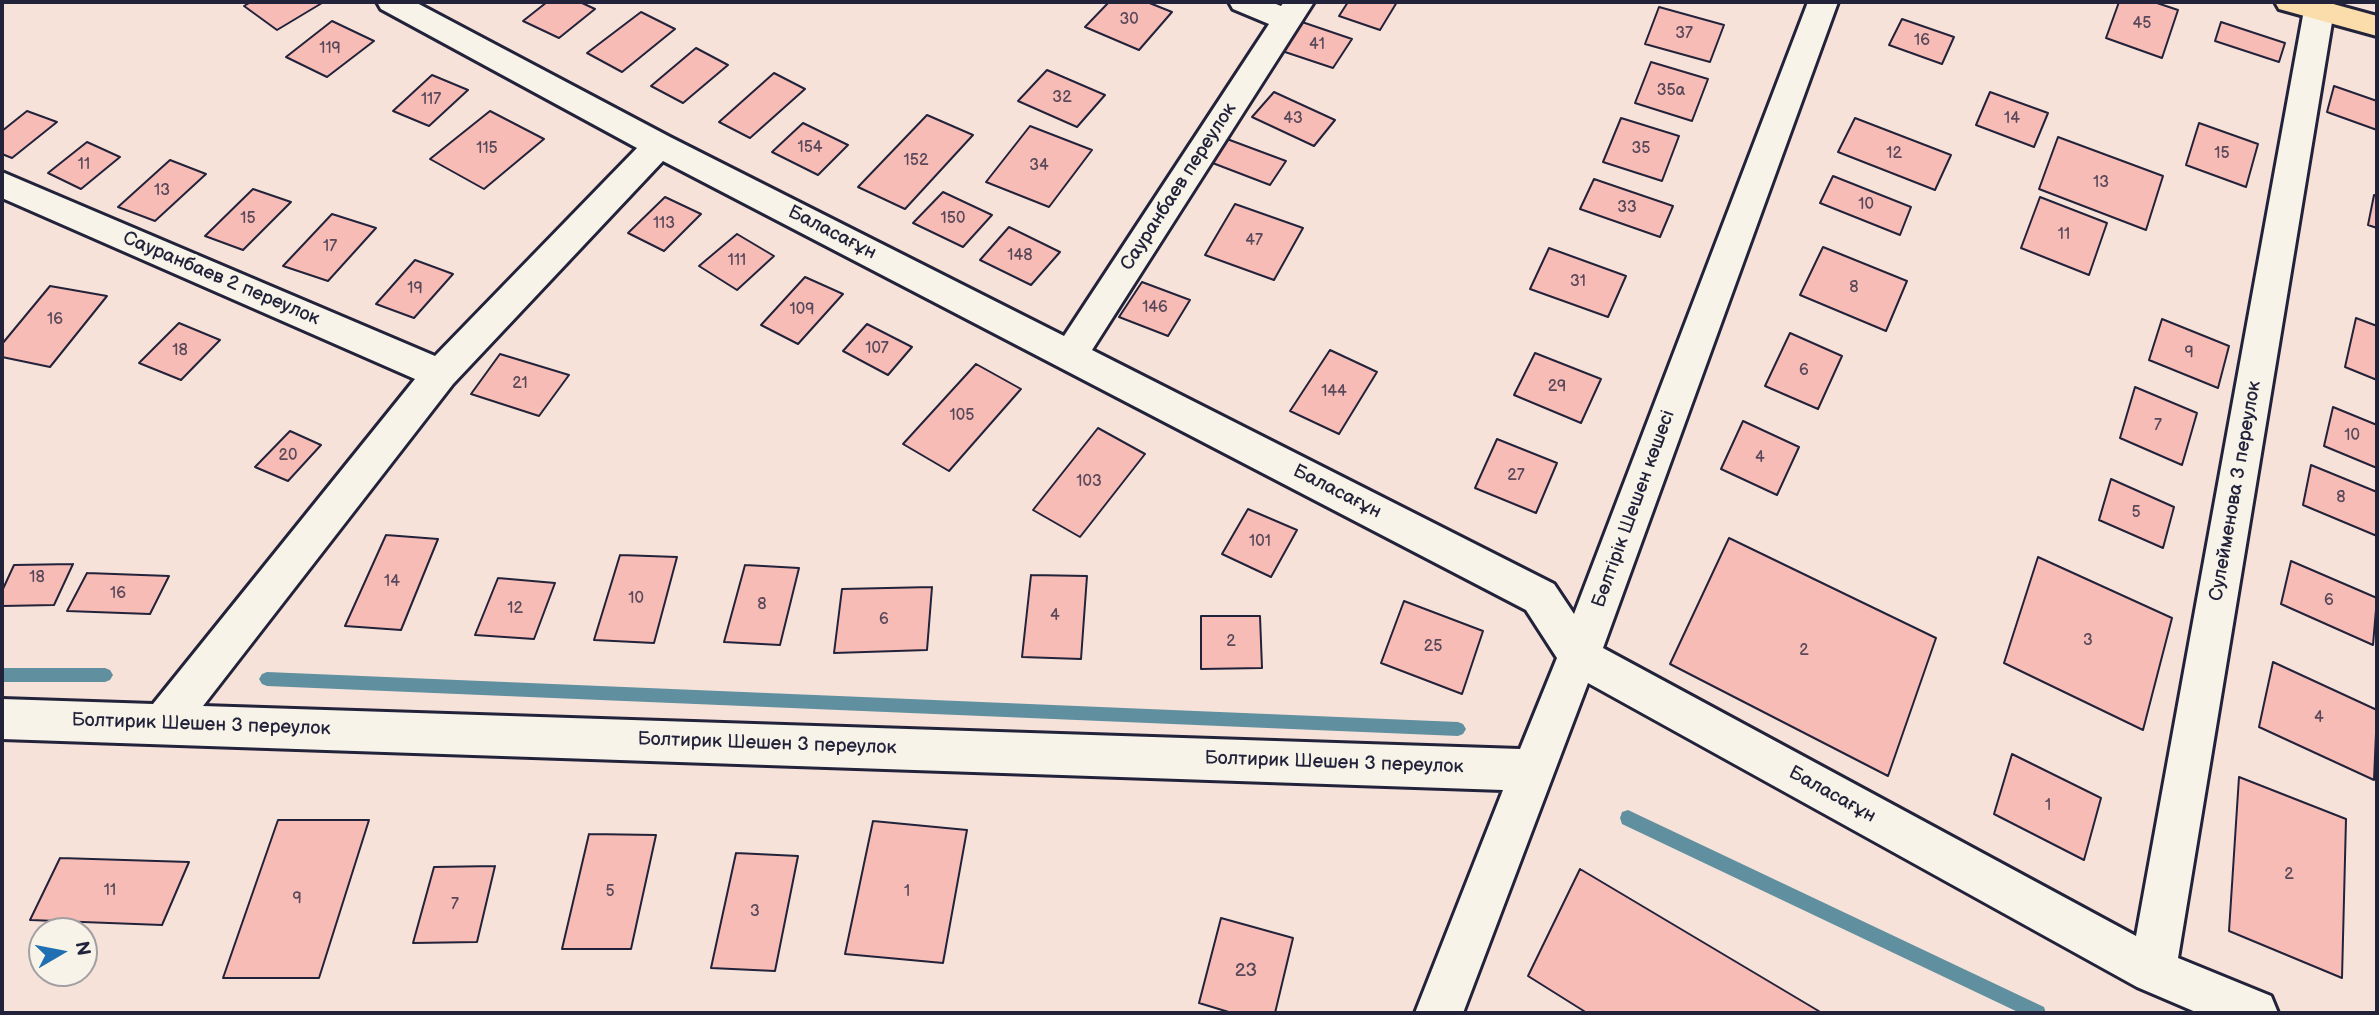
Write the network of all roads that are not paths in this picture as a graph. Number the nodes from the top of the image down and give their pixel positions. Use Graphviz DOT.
graph roads {
  1 [pos="392,2"];
  2 [pos="1244,2"];
  3 [pos="1824,2"];
  4 [pos="2304,6"];
  5 [pos="1293,11"];
  6 [pos="2377,26"];
  7 [pos="659,145"];
  8 [pos="2,184"];
  9 [pos="1071,354"];
  10 [pos="440,374"];
  11 [pos="1579,656"];
  12 [pos="2,719"];
  13 [pos="163,724"];
  14 [pos="1533,770"];
  15 [pos="2154,971"];
  16 [pos="1439,1013"];
  17 [pos="2255,1013"];
  1 -- 7 [label="street, Баласағұн"];
  2 -- 5 [label="street, Сауранбаев переулок"];
  3 -- 11 [label="street, Бөлтірік Шешен көшесі"];
  4 -- 6 [label="main road"];
  4 -- 15 [label="street, Сулейменова 3 переулок"];
  5 -- 9 [label="street, Сауранбаев переулок"];
  7 -- 9 [label="street, Баласағұн"];
  7 -- 10 [label="street"];
  8 -- 10 [label="street, Сауранбаев 2 переулок"];
  9 -- 11 [label="street, Баласағұн"];
  10 -- 13 [label="street"];
  11 -- 14 [label="street, Бөлтірік Шешен көшесі"];
  11 -- 15 [label="street, Баласағұн"];
  12 -- 13 [label="street, Болтирик Шешен 3 переулок"];
  13 -- 14 [label="street, Болтирик Шешен 3 переулок"];
  14 -- 16 [label="street, Бөлтірік Шешен көшесі"];
  15 -- 17 [label="street, Баласағұн"];
}
